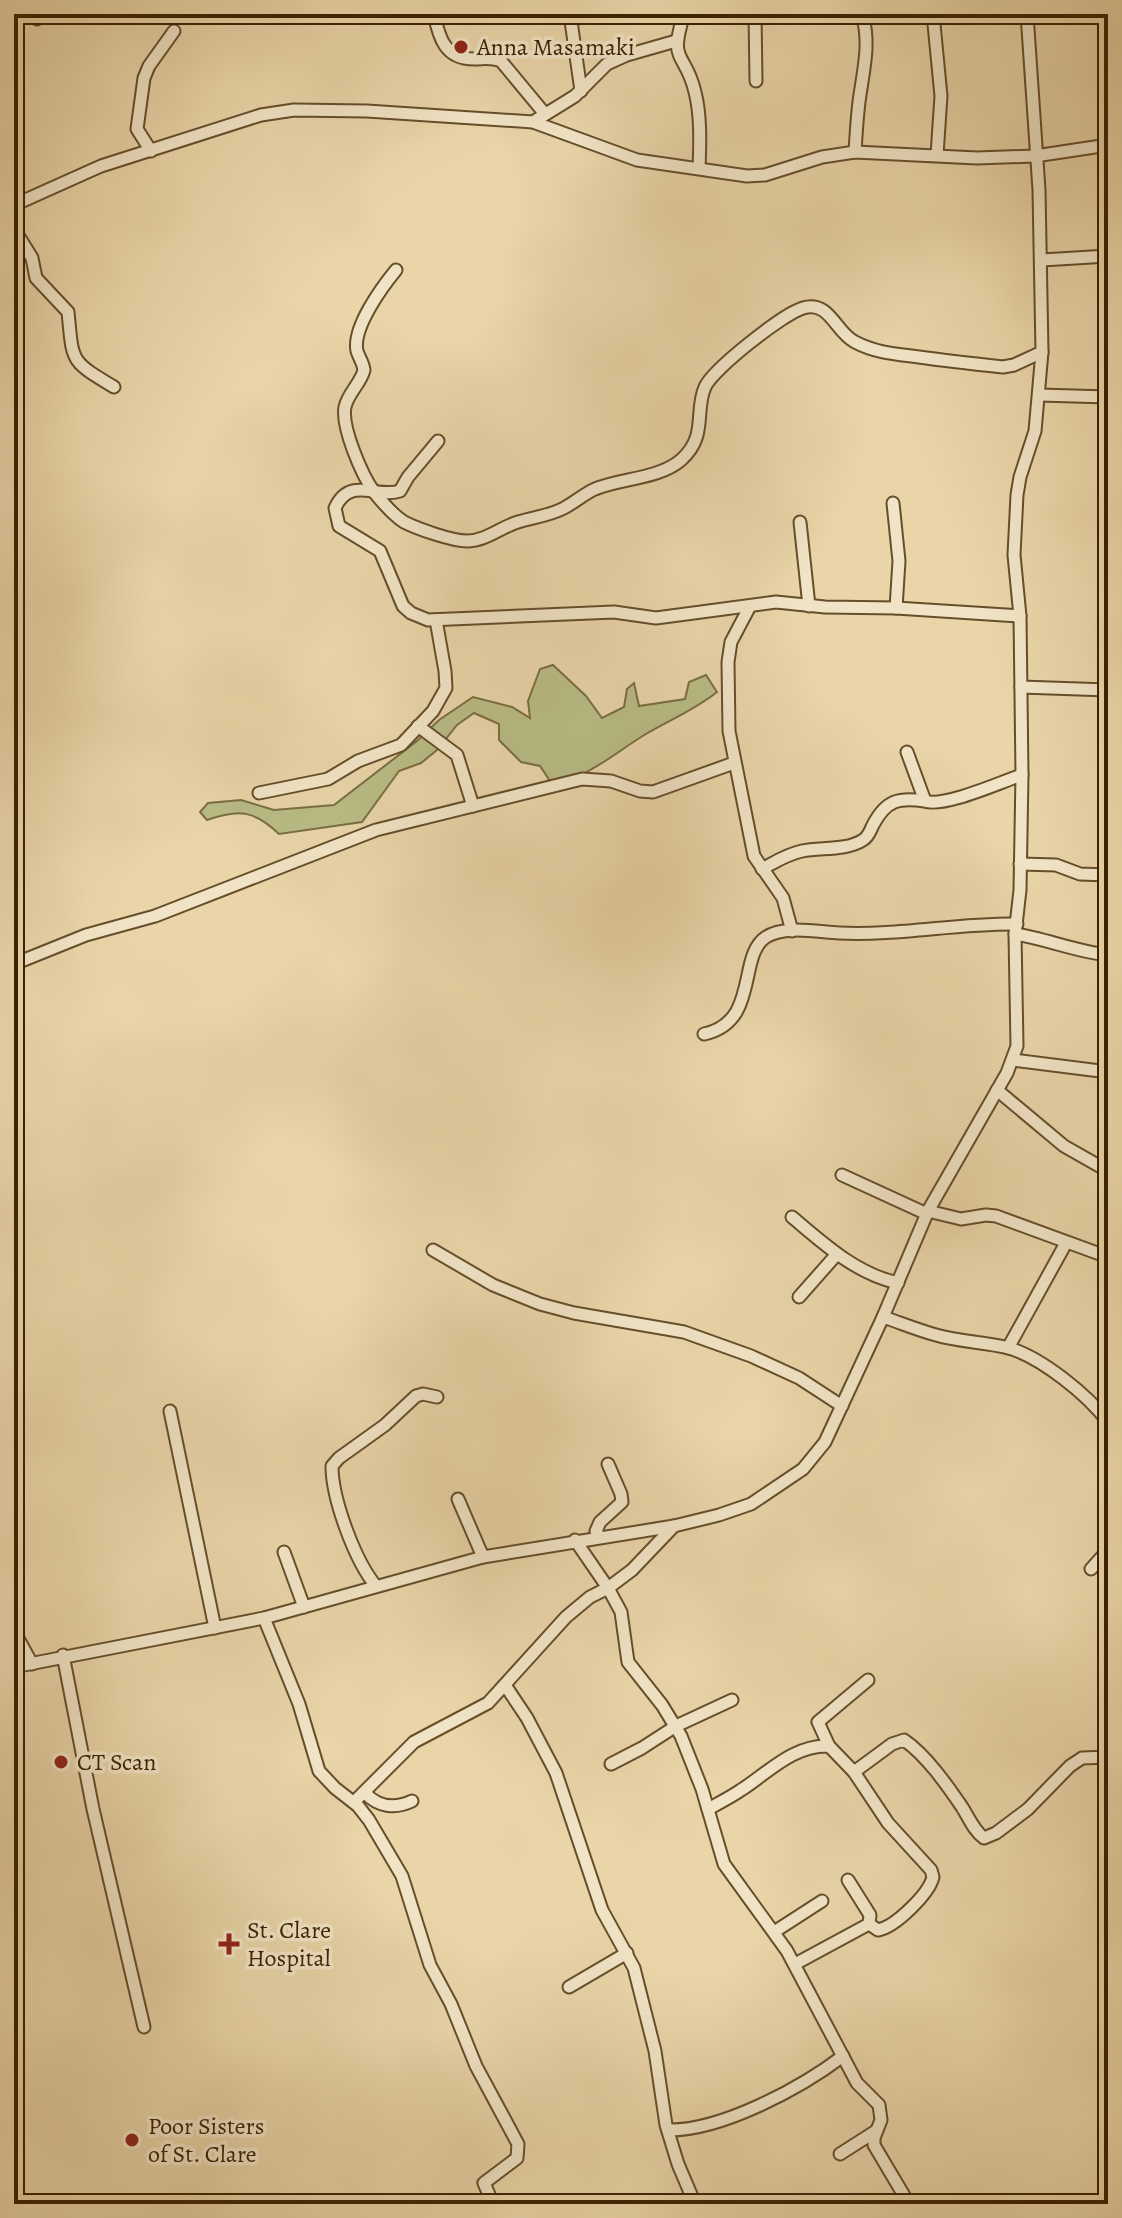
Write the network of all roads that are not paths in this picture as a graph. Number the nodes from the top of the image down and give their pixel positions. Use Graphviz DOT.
graph roads {
  1 [pos="434,14"];
  2 [pos="570,14"];
  3 [pos="684,14"];
  4 [pos="755,14"];
  5 [pos="862,14"];
  6 [pos="933,14"];
  7 [pos="1027,14"];
  8 [pos="174,31"];
  9 [pos="676,41"];
  10 [pos="756,81"];
  11 [pos="581,91"];
  12 [pos="545,114"];
  13 [pos="533,122"];
  14 [pos="1108,145"];
  15 [pos="151,151"];
  16 [pos="855,152"];
  17 [pos="937,155"];
  18 [pos="1035,156"];
  19 [pos="699,168"];
  20 [pos="14,205"];
  21 [pos="14,229"];
  22 [pos="1108,256"];
  23 [pos="1042,260"];
  24 [pos="396,270"];
  25 [pos="1042,352"];
  26 [pos="114,387"];
  27 [pos="1040,395"];
  28 [pos="1108,397"];
  29 [pos="438,441"];
  30 [pos="373,490"];
  31 [pos="893,503"];
  32 [pos="800,522"];
  33 [pos="750,606"];
  34 [pos="809,606"];
  35 [pos="896,608"];
  36 [pos="1020,616"];
  37 [pos="436,620"];
  38 [pos="1021,687"];
  39 [pos="1108,690"];
  40 [pos="418,726"];
  41 [pos="907,752"];
  42 [pos="734,763"];
  43 [pos="1022,775"];
  44 [pos="259,793"];
  45 [pos="925,801"];
  46 [pos="473,806"];
  47 [pos="1020,864"];
  48 [pos="762,869"];
  49 [pos="1108,875"];
  50 [pos="1016,929"];
  51 [pos="792,931"];
  52 [pos="1108,955"];
  53 [pos="14,964"];
  54 [pos="704,1034"];
  55 [pos="1013,1060"];
  56 [pos="1108,1072"];
  57 [pos="997,1090"];
  58 [pos="1108,1171"];
  59 [pos="842,1175"];
  60 [pos="928,1212"];
  61 [pos="792,1217"];
  62 [pos="1066,1243"];
  63 [pos="433,1250"];
  64 [pos="837,1254"];
  65 [pos="1108,1257"];
  66 [pos="898,1283"];
  67 [pos="799,1297"];
  68 [pos="883,1317"];
  69 [pos="1008,1348"];
  70 [pos="437,1397"];
  71 [pos="842,1406"];
  72 [pos="170,1411"];
  73 [pos="1108,1422"];
  74 [pos="608,1464"];
  75 [pos="458,1499"];
  76 [pos="674,1526"];
  77 [pos="599,1536"];
  78 [pos="575,1540"];
  79 [pos="1108,1550"];
  80 [pos="284,1552"];
  81 [pos="483,1557"];
  82 [pos="1091,1569"];
  83 [pos="376,1586"];
  84 [pos="608,1588"];
  85 [pos="304,1607"];
  86 [pos="264,1618"];
  87 [pos="215,1628"];
  88 [pos="14,1631"];
  89 [pos="63,1655"];
  90 [pos="32,1664"];
  91 [pos="14,1667"];
  92 [pos="868,1680"];
  93 [pos="505,1685"];
  94 [pos="732,1700"];
  95 [pos="676,1726"];
  96 [pos="829,1746"];
  97 [pos="1108,1757"];
  98 [pos="611,1764"];
  99 [pos="854,1772"];
  100 [pos="365,1793"];
  101 [pos="412,1801"];
  102 [pos="354,1802"];
  103 [pos="708,1809"];
  104 [pos="848,1880"];
  105 [pos="822,1901"];
  106 [pos="869,1924"];
  107 [pos="774,1932"];
  108 [pos="627,1953"];
  109 [pos="795,1964"];
  110 [pos="569,1987"];
  111 [pos="144,2027"];
  112 [pos="843,2056"];
  113 [pos="668,2130"];
  114 [pos="878,2130"];
  115 [pos="840,2154"];
  116 [pos="493,2204"];
  117 [pos="695,2204"];
  118 [pos="909,2204"];
  1 -- 12 [label="street"];
  2 -- 11 [label="street"];
  3 -- 9 [label="street"];
  4 -- 10 [label="street"];
  5 -- 16 [label="street"];
  6 -- 17 [label="street"];
  7 -- 18 [label="street"];
  8 -- 15 [label="street"];
  9 -- 11 [label="street"];
  9 -- 19 [label="street"];
  11 -- 12 [label="street"];
  12 -- 13 [label="street"];
  13 -- 15 [label="street"];
  13 -- 19 [label="street"];
  14 -- 18 [label="street"];
  15 -- 20 [label="street"];
  16 -- 17 [label="street"];
  16 -- 19 [label="street"];
  17 -- 18 [label="street"];
  18 -- 23 [label="street"];
  21 -- 26 [label="street"];
  22 -- 23 [label="street"];
  23 -- 25 [label="street"];
  24 -- 30 [label="street"];
  25 -- 27 [label="street"];
  25 -- 30 [label="street"];
  27 -- 28 [label="street"];
  27 -- 36 [label="street"];
  29 -- 30 [label="street"];
  30 -- 37 [label="street"];
  31 -- 35 [label="street"];
  32 -- 34 [label="street"];
  33 -- 34 [label="street"];
  33 -- 37 [label="street"];
  33 -- 42 [label="street"];
  34 -- 35 [label="street"];
  35 -- 36 [label="street"];
  36 -- 38 [label="street"];
  37 -- 40 [label="street"];
  38 -- 39 [label="street"];
  38 -- 43 [label="street"];
  40 -- 44 [label="street"];
  40 -- 46 [label="street"];
  41 -- 45 [label="street"];
  42 -- 46 [label="street"];
  42 -- 48 [label="street"];
  43 -- 45 [label="street"];
  43 -- 47 [label="street"];
  45 -- 48 [label="street"];
  46 -- 53 [label="street"];
  47 -- 49 [label="street"];
  47 -- 50 [label="street"];
  48 -- 51 [label="street"];
  50 -- 51 [label="street"];
  50 -- 52 [label="street"];
  50 -- 55 [label="street"];
  51 -- 54 [label="street"];
  55 -- 56 [label="street"];
  55 -- 57 [label="street"];
  57 -- 58 [label="street"];
  57 -- 60 [label="street"];
  59 -- 60 [label="street"];
  60 -- 62 [label="street"];
  60 -- 66 [label="street"];
  61 -- 64 [label="street"];
  62 -- 65 [label="street"];
  62 -- 69 [label="street"];
  63 -- 71 [label="street"];
  64 -- 66 [label="street"];
  64 -- 67 [label="street"];
  66 -- 68 [label="street"];
  68 -- 69 [label="street"];
  68 -- 71 [label="street"];
  69 -- 73 [label="street"];
  70 -- 83 [label="street"];
  71 -- 76 [label="street"];
  72 -- 87 [label="street"];
  74 -- 77 [label="street"];
  75 -- 81 [label="street"];
  76 -- 77 [label="street"];
  76 -- 84 [label="street"];
  77 -- 78 [label="street"];
  78 -- 81 [label="street"];
  78 -- 84 [label="street"];
  79 -- 82 [label="street"];
  80 -- 85 [label="street"];
  81 -- 83 [label="street"];
  83 -- 85 [label="street"];
  84 -- 93 [label="street"];
  84 -- 95 [label="street"];
  85 -- 86 [label="street"];
  86 -- 87 [label="street"];
  86 -- 102 [label="street"];
  87 -- 89 [label="street"];
  88 -- 90 [label="street"];
  89 -- 90 [label="street"];
  89 -- 111 [label="street"];
  90 -- 91 [label="street"];
  92 -- 96 [label="street"];
  93 -- 100 [label="street"];
  93 -- 108 [label="street"];
  94 -- 95 [label="street"];
  95 -- 98 [label="street"];
  95 -- 103 [label="street"];
  96 -- 99 [label="street"];
  96 -- 103 [label="street"];
  97 -- 99 [label="street"];
  99 -- 106 [label="street"];
  100 -- 101 [label="street"];
  100 -- 102 [label="street"];
  102 -- 116 [label="street"];
  103 -- 107 [label="street"];
  104 -- 106 [label="street"];
  105 -- 107 [label="street"];
  106 -- 109 [label="street"];
  107 -- 109 [label="street"];
  108 -- 110 [label="street"];
  108 -- 113 [label="street"];
  109 -- 112 [label="street"];
  112 -- 113 [label="street"];
  112 -- 114 [label="street"];
  113 -- 117 [label="street"];
  114 -- 115 [label="street"];
  114 -- 118 [label="street"];
}
